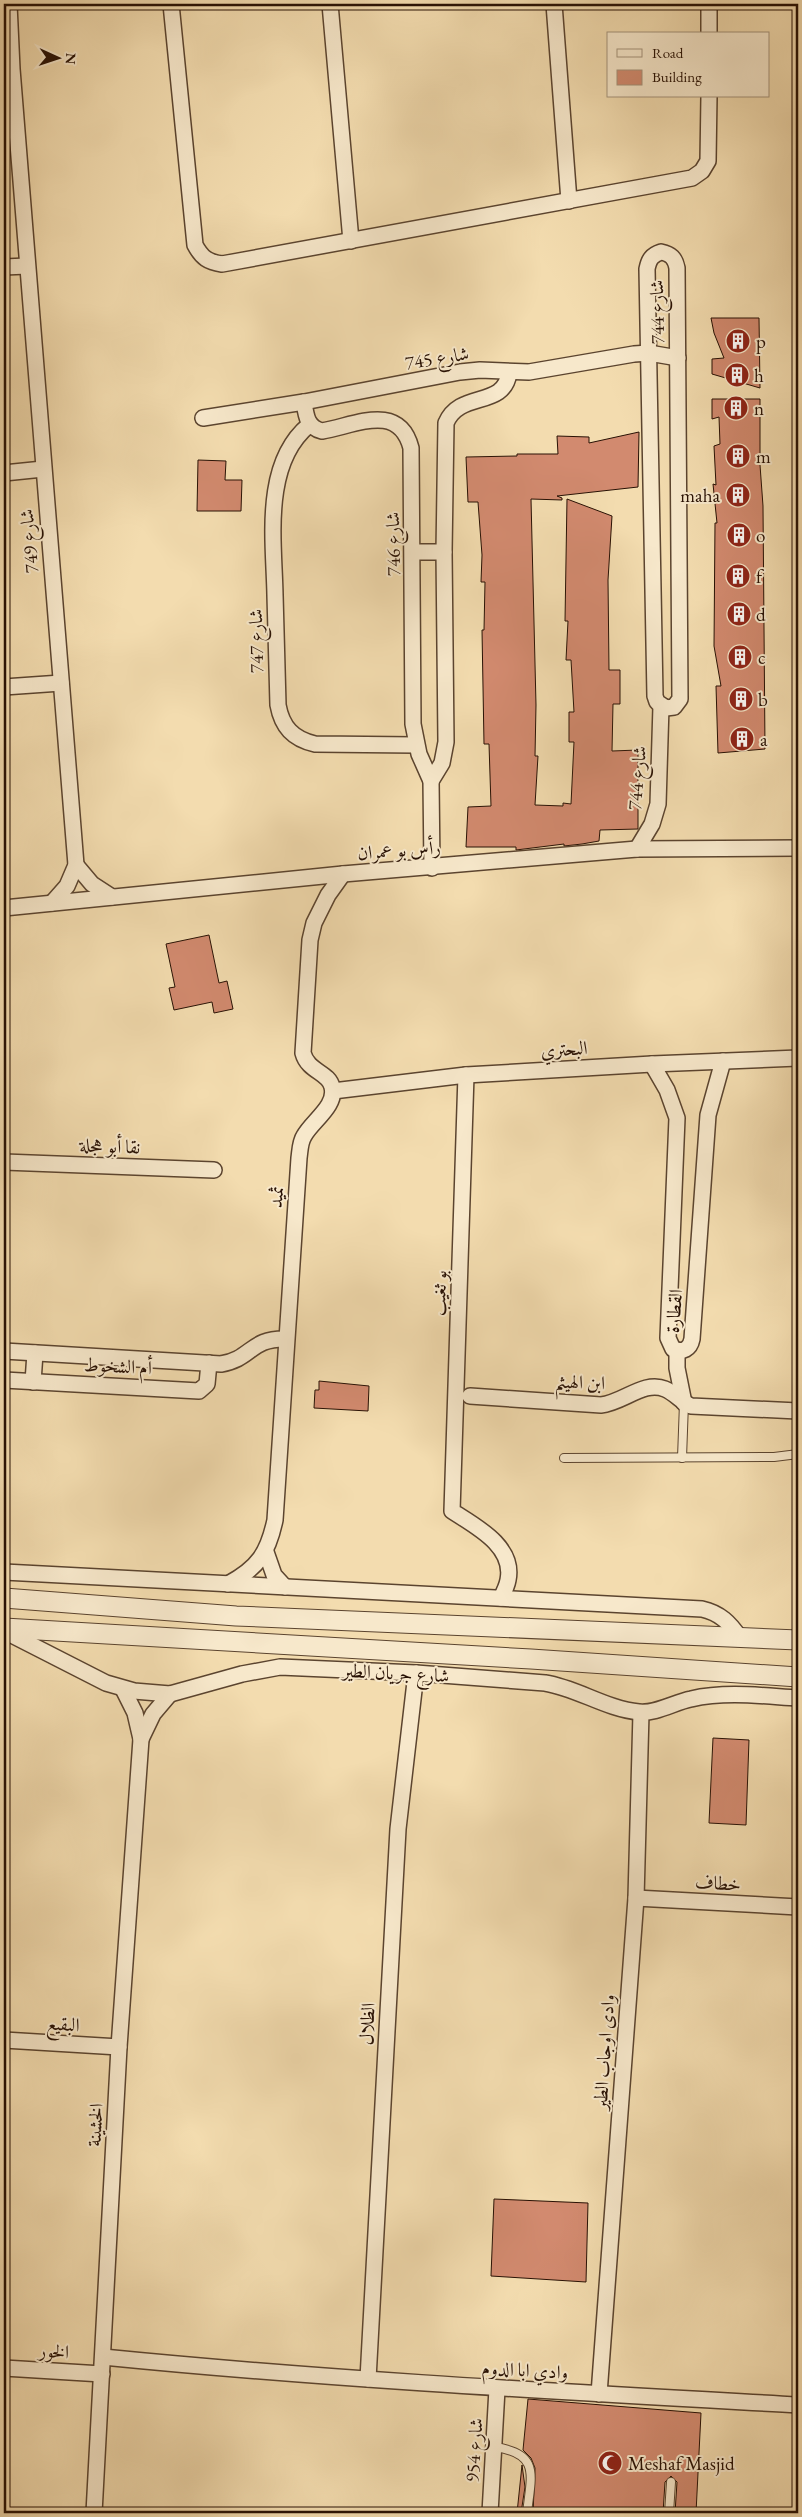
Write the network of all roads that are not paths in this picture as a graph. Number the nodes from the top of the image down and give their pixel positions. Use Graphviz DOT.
graph roads {
  1 [pos="10,4"];
  2 [pos="171,4"];
  3 [pos="330,4"];
  4 [pos="554,4"];
  5 [pos="709,4"];
  6 [pos="709,32"];
  7 [pos="8,71"];
  8 [pos="709,98"];
  9 [pos="569,201"];
  10 [pos="351,241"];
  11 [pos="27,266"];
  12 [pos="4,267"];
  13 [pos="649,353"];
  14 [pos="678,358"];
  15 [pos="509,373"];
  16 [pos="304,402"];
  17 [pos="203,418"];
  18 [pos="309,425"];
  19 [pos="43,469"];
  20 [pos="4,473"];
  21 [pos="413,552"];
  22 [pos="444,552"];
  23 [pos="61,683"];
  24 [pos="4,687"];
  25 [pos="661,706"];
  26 [pos="416,744"];
  27 [pos="431,781"];
  28 [pos="798,848"];
  29 [pos="637,849"];
  30 [pos="76,865"];
  31 [pos="432,868"];
  32 [pos="343,874"];
  33 [pos="112,897"];
  34 [pos="52,903"];
  35 [pos="6,912"];
  36 [pos="798,1058"];
  37 [pos="723,1060"];
  38 [pos="652,1064"];
  39 [pos="466,1075"];
  40 [pos="333,1091"];
  41 [pos="4,1162"];
  42 [pos="214,1170"];
  43 [pos="286,1338"];
  44 [pos="677,1350"];
  45 [pos="4,1351"];
  46 [pos="35,1353"];
  47 [pos="158,1362"];
  48 [pos="209,1363"];
  49 [pos="4,1380"];
  50 [pos="33,1382"];
  51 [pos="157,1389"];
  52 [pos="470,1396"];
  53 [pos="684,1403"];
  54 [pos="798,1411"];
  55 [pos="798,1454"];
  56 [pos="564,1458"];
  57 [pos="682,1458"];
  58 [pos="266,1552"];
  59 [pos="4,1572"];
  60 [pos="228,1584"];
  61 [pos="285,1587"];
  62 [pos="4,1598"];
  63 [pos="502,1598"];
  64 [pos="4,1630"];
  65 [pos="740,1638"];
  66 [pos="798,1640"];
  67 [pos="416,1673"];
  68 [pos="798,1677"];
  69 [pos="123,1689"];
  70 [pos="170,1694"];
  71 [pos="798,1698"];
  72 [pos="641,1713"];
  73 [pos="141,1739"];
  74 [pos="636,1898"];
  75 [pos="798,1907"];
  76 [pos="4,2040"];
  77 [pos="119,2047"];
  78 [pos="102,2357"];
  79 [pos="4,2368"];
  80 [pos="102,2374"];
  81 [pos="368,2379"];
  82 [pos="497,2389"];
  83 [pos="599,2394"];
  84 [pos="798,2405"];
  85 [pos="494,2447"];
  86 [pos="671,2482"];
  87 [pos="94,2513"];
  88 [pos="490,2513"];
  89 [pos="527,2513"];
  90 [pos="669,2513"];
  1 -- 7 [label="street, شارع 749"];
  2 -- 10 [label="street"];
  3 -- 10 [label="street"];
  4 -- 9 [label="street"];
  5 -- 6 [label="street"];
  7 -- 11 [label="street, شارع 749"];
  8 -- 9 [label="street"];
  9 -- 10 [label="street"];
  11 -- 12 [label="street"];
  11 -- 19 [label="street, شارع 749"];
  13 -- 14 [label="street, شارع 745"];
  13 -- 14 [label="street, شارع 744"];
  13 -- 15 [label="street, شارع 745"];
  13 -- 25 [label="street, شارع 744"];
  14 -- 25 [label="street, شارع 744"];
  15 -- 16 [label="street, شارع 745"];
  15 -- 22 [label="street, شارع 746"];
  16 -- 17 [label="street, شارع 745"];
  16 -- 18 [label="street"];
  18 -- 21 [label="street, شارع 746"];
  18 -- 26 [label="street, شارع 747"];
  19 -- 20 [label="street"];
  19 -- 23 [label="street, شارع 749"];
  21 -- 22 [label="street"];
  21 -- 26 [label="street, شارع 746"];
  22 -- 27 [label="street, شارع 746"];
  23 -- 24 [label="street"];
  23 -- 30 [label="street, شارع 749"];
  25 -- 29 [label="street, شارع 744"];
  26 -- 27 [label="street, شارع 746"];
  27 -- 31 [label="street, شارع 746"];
  28 -- 29 [label="street, رأس بو عمران"];
  29 -- 31 [label="street, رأس بو عمران"];
  30 -- 33 [label="street"];
  30 -- 34 [label="street, شارع 749"];
  31 -- 32 [label="street, رأس بو عمران"];
  32 -- 33 [label="street, رأس بو عمران"];
  32 -- 40 [label="street"];
  33 -- 34 [label="street, رأس بو عمران"];
  34 -- 35 [label="street, رأس بو عمران"];
  36 -- 37 [label="street, البحتري"];
  37 -- 38 [label="street, البحتري"];
  37 -- 44 [label="street, القطارة"];
  38 -- 39 [label="street, البحتري"];
  38 -- 44 [label="street, القطارة"];
  39 -- 40 [label="street, البحتري"];
  39 -- 63 [label="street, بو ثغيب"];
  40 -- 43 [label="street, ثميد"];
  41 -- 42 [label="street, نقا أبو هجلة"];
  43 -- 48 [label="street, أم الشخوط"];
  43 -- 58 [label="street, ثميد"];
  44 -- 53 [label="street"];
  45 -- 46 [label="street, أم الشخوط"];
  46 -- 47 [label="street, أم الشخوط"];
  46 -- 50 [label="street"];
  47 -- 48 [label="street, أم الشخوط"];
  47 -- 51 [label="street"];
  48 -- 51 [label="street, أم الشخوط"];
  49 -- 50 [label="street, أم الشخوط"];
  50 -- 51 [label="street, أم الشخوط"];
  52 -- 53 [label="street, ابن الهيثم"];
  53 -- 54 [label="street, ابن الهيثم"];
  53 -- 57 [label="lane"];
  55 -- 57 [label="lane"];
  56 -- 57 [label="lane"];
  58 -- 60 [label="street, ثميد"];
  58 -- 61 [label="street"];
  59 -- 60 [label="street"];
  60 -- 61 [label="street"];
  61 -- 63 [label="street"];
  62 -- 65 [label="street"];
  63 -- 65 [label="street"];
  64 -- 68 [label="street, شارع جريان الطير"];
  64 -- 69 [label="street, شارع جريان الطير"];
  65 -- 66 [label="street"];
  67 -- 70 [label="street, شارع جريان الطير"];
  67 -- 72 [label="street, شارع جريان الطير"];
  67 -- 81 [label="street, الظلال"];
  69 -- 70 [label="street, شارع جريان الطير"];
  69 -- 73 [label="street, الخشينة"];
  70 -- 73 [label="street, الخشينة"];
  71 -- 72 [label="street"];
  72 -- 74 [label="street, وادى اوجاب الطير"];
  73 -- 77 [label="street, الخشينة"];
  74 -- 75 [label="street, خطاف"];
  74 -- 83 [label="street, وادى اوجاب الطير"];
  76 -- 77 [label="street, البقيع"];
  77 -- 78 [label="street, الخشينة"];
  78 -- 80 [label="street, الخشينة"];
  78 -- 81 [label="street, وادي ابا الدوم"];
  79 -- 80 [label="street, الخور"];
  80 -- 87 [label="street, الخشينة"];
  81 -- 82 [label="street, وادي ابا الدوم"];
  82 -- 83 [label="street, وادي ابا الدوم"];
  82 -- 85 [label="street, شارع 954"];
  83 -- 84 [label="street, وادي ابا الدوم"];
  85 -- 88 [label="street, شارع 954"];
  85 -- 89 [label="lane"];
  86 -- 90 [label="lane"];
}
